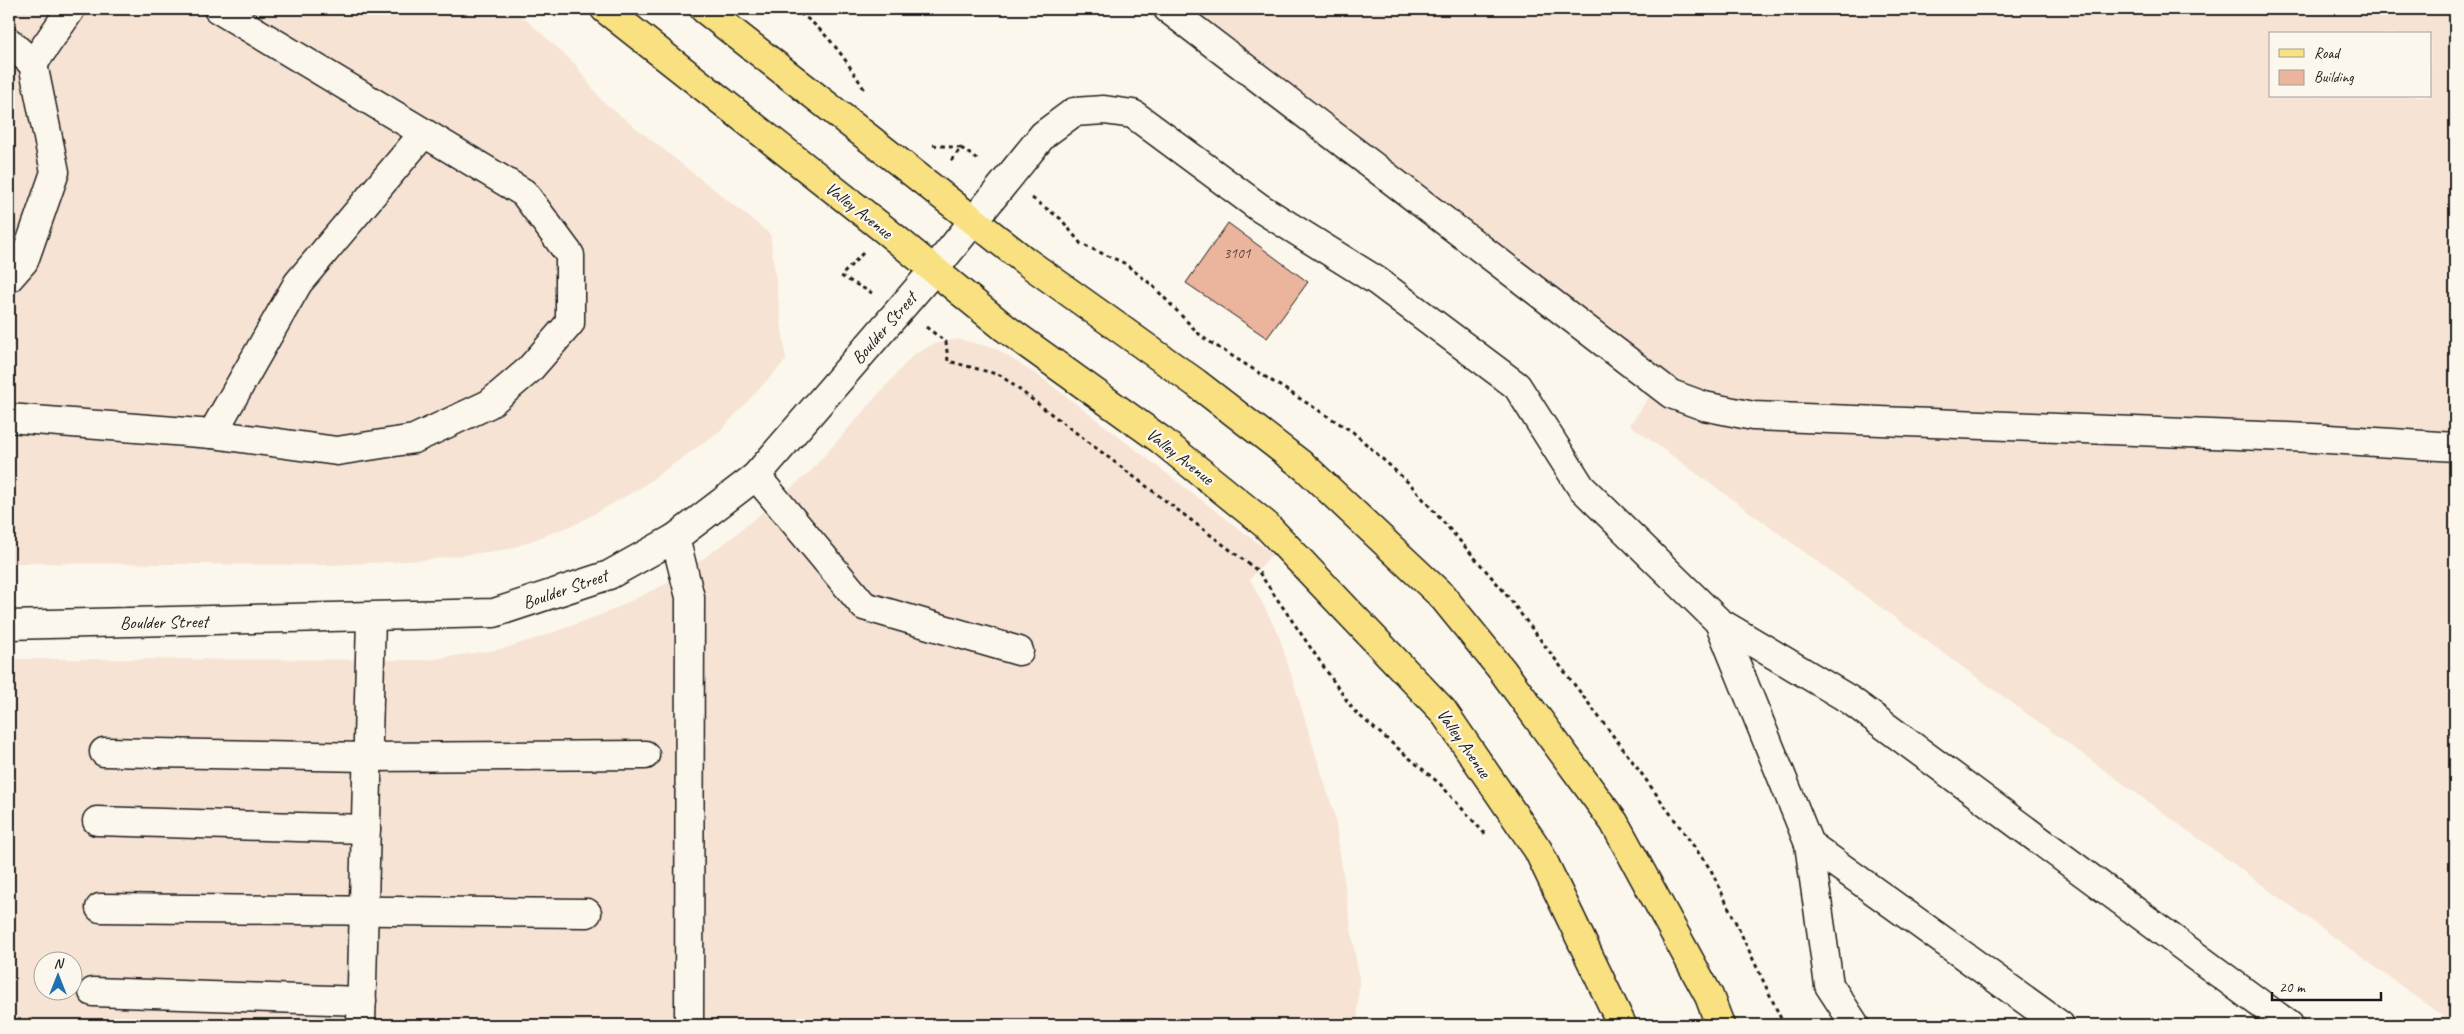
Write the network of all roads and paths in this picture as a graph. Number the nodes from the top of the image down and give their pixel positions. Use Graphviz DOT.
graph roads {
  1 [pos="71,9"];
  2 [pos="218,9"];
  3 [pos="605,9"];
  4 [pos="704,9"];
  5 [pos="1168,9"];
  6 [pos="9,42"];
  7 [pos="33,64"];
  8 [pos="424,133"];
  9 [pos="975,220"];
  10 [pos="934,270"];
  11 [pos="9,278"];
  12 [pos="9,418"];
  13 [pos="212,434"];
  14 [pos="2455,448"];
  15 [pos="756,476"];
  16 [pos="675,538"];
  17 [pos="371,617"];
  18 [pos="1719,622"];
  19 [pos="9,625"];
  20 [pos="1019,651"];
  21 [pos="104,752"];
  22 [pos="645,755"];
  23 [pos="367,757"];
  24 [pos="97,821"];
  25 [pos="366,829"];
  26 [pos="1809,844"];
  27 [pos="100,908"];
  28 [pos="364,912"];
  29 [pos="587,913"];
  30 [pos="93,992"];
  31 [pos="362,1013"];
  32 [pos="689,1025"];
  33 [pos="1622,1025"];
  34 [pos="1720,1025"];
  35 [pos="1856,1025"];
  36 [pos="2060,1025"];
  37 [pos="2289,1025"];
  1 -- 7 [label="street"];
  2 -- 8 [label="street"];
  3 -- 10 [label="main road, Valley Avenue"];
  4 -- 9 [label="main road"];
  5 -- 14 [label="street"];
  6 -- 7 [label="street"];
  7 -- 11 [label="street"];
  8 -- 13 [label="street"];
  8 -- 13 [label="street"];
  9 -- 10 [label="street, Boulder Street"];
  9 -- 18 [label="street, Boulder Street"];
  9 -- 34 [label="main road"];
  10 -- 15 [label="street, Boulder Street"];
  10 -- 33 [label="main road, Valley Avenue"];
  12 -- 13 [label="street"];
  15 -- 16 [label="street, Boulder Street"];
  15 -- 20 [label="street"];
  16 -- 17 [label="street, Boulder Street"];
  16 -- 32 [label="street"];
  17 -- 19 [label="street, Boulder Street"];
  17 -- 23 [label="street"];
  18 -- 26 [label="street"];
  18 -- 37 [label="street"];
  21 -- 23 [label="street"];
  22 -- 23 [label="street"];
  23 -- 25 [label="street"];
  24 -- 25 [label="street"];
  25 -- 28 [label="street"];
  26 -- 35 [label="street"];
  26 -- 36 [label="street"];
  27 -- 28 [label="street"];
  28 -- 29 [label="street"];
  28 -- 31 [label="street"];
  30 -- 31 [label="street"];
}
